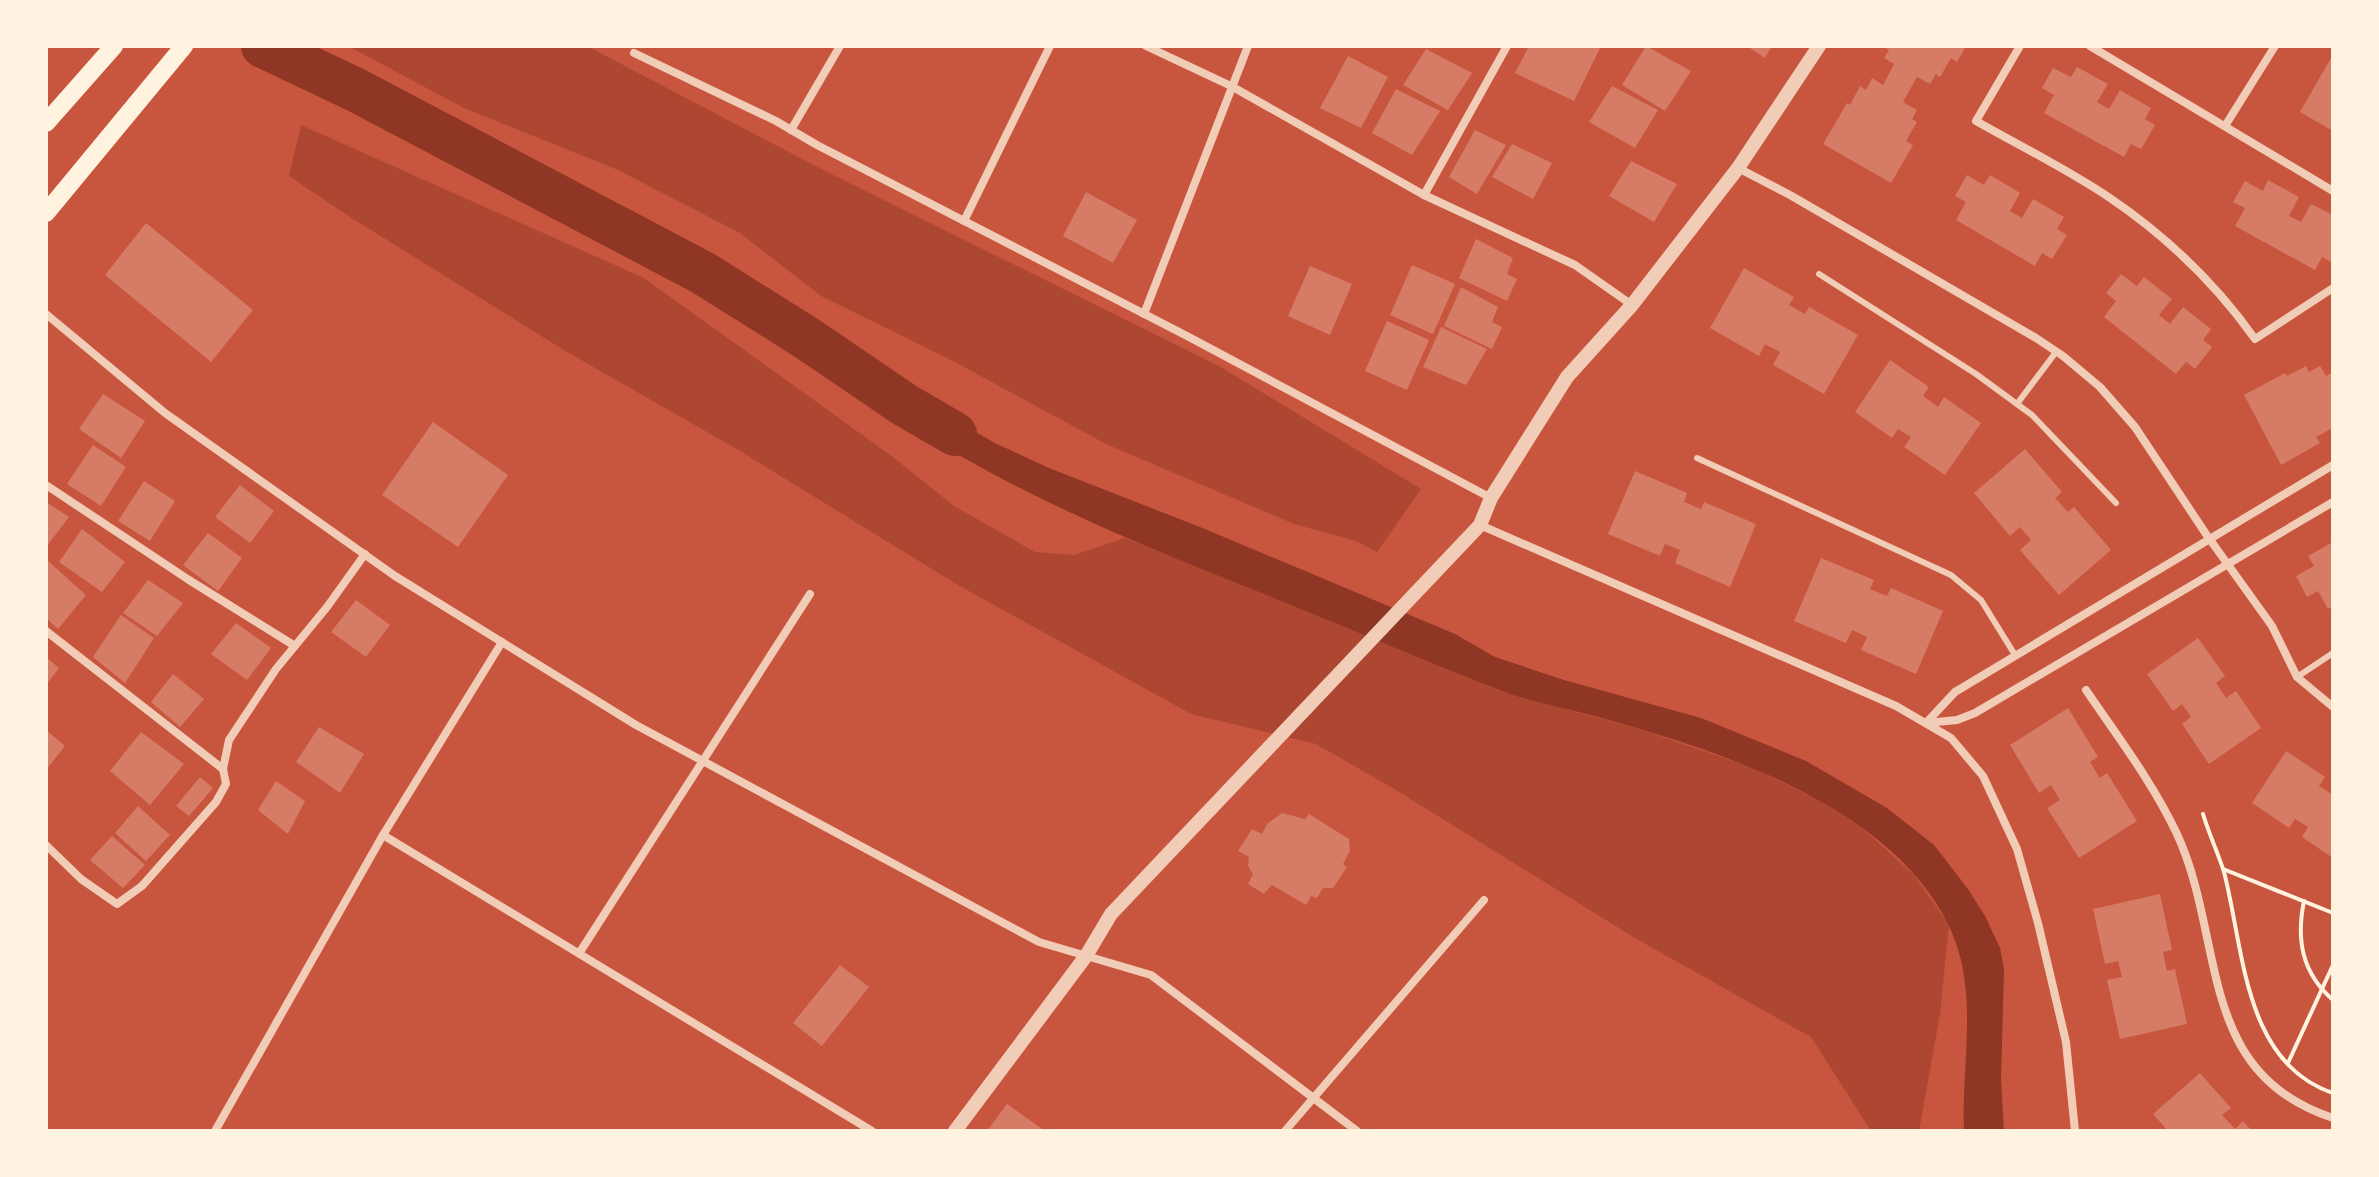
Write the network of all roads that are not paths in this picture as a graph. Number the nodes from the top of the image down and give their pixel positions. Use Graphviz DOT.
graph roads {
  1 [pos="114,46"];
  2 [pos="184,46"];
  3 [pos="840,46"];
  4 [pos="1050,46"];
  5 [pos="1146,46"];
  6 [pos="1248,46"];
  7 [pos="1507,46"];
  8 [pos="1819,46"];
  9 [pos="2020,46"];
  10 [pos="2090,46"];
  11 [pos="2275,46"];
  12 [pos="634,53"];
  13 [pos="1231,86"];
  14 [pos="46,123"];
  15 [pos="2225,126"];
  16 [pos="791,130"];
  17 [pos="1738,168"];
  18 [pos="2333,191"];
  19 [pos="1424,195"];
  20 [pos="46,213"];
  21 [pos="964,221"];
  22 [pos="1819,274"];
  23 [pos="2333,288"];
  24 [pos="1632,305"];
  25 [pos="46,314"];
  26 [pos="1144,314"];
  27 [pos="2056,352"];
  28 [pos="2017,404"];
  29 [pos="1697,458"];
  30 [pos="2333,465"];
  31 [pos="46,485"];
  32 [pos="1491,498"];
  33 [pos="2333,502"];
  34 [pos="2116,503"];
  35 [pos="1480,525"];
  36 [pos="2210,539"];
  37 [pos="365,554"];
  38 [pos="2227,563"];
  39 [pos="810,594"];
  40 [pos="46,631"];
  41 [pos="502,642"];
  42 [pos="295,646"];
  43 [pos="2333,653"];
  44 [pos="2015,655"];
  45 [pos="2297,677"];
  46 [pos="2086,690"];
  47 [pos="2333,707"];
  48 [pos="1926,723"];
  49 [pos="703,761"];
  50 [pos="223,769"];
  51 [pos="383,835"];
  52 [pos="46,845"];
  53 [pos="1484,900"];
  54 [pos="580,952"];
  55 [pos="1086,956"];
  56 [pos="1313,1097"];
  57 [pos="2333,1118"];
  58 [pos="215,1131"];
  59 [pos="872,1131"];
  60 [pos="955,1131"];
  61 [pos="1285,1131"];
  62 [pos="1357,1131"];
  63 [pos="2075,1131"];
  1 -- 14 [label="highway"];
  2 -- 20 [label="highway"];
  3 -- 16 [label="street"];
  4 -- 21 [label="street"];
  5 -- 13 [label="street"];
  6 -- 13 [label="street"];
  7 -- 19 [label="street"];
  8 -- 17 [label="street"];
  9 -- 23 [label="street"];
  10 -- 15 [label="street"];
  11 -- 15 [label="street"];
  12 -- 16 [label="street"];
  13 -- 19 [label="street"];
  13 -- 26 [label="street"];
  15 -- 18 [label="street"];
  16 -- 21 [label="street"];
  17 -- 24 [label="street"];
  17 -- 27 [label="street"];
  19 -- 24 [label="street"];
  21 -- 26 [label="street"];
  22 -- 28 [label="lane"];
  24 -- 32 [label="street"];
  25 -- 37 [label="street"];
  26 -- 32 [label="street"];
  27 -- 28 [label="lane"];
  27 -- 36 [label="street"];
  28 -- 34 [label="lane"];
  29 -- 44 [label="lane"];
  30 -- 36 [label="street"];
  31 -- 42 [label="street"];
  32 -- 35 [label="street"];
  33 -- 38 [label="street"];
  35 -- 48 [label="street"];
  35 -- 55 [label="street"];
  36 -- 38 [label="street"];
  36 -- 44 [label="street"];
  37 -- 41 [label="street"];
  37 -- 42 [label="street"];
  38 -- 45 [label="street"];
  38 -- 48 [label="street"];
  39 -- 49 [label="street"];
  40 -- 50 [label="street"];
  41 -- 49 [label="street"];
  41 -- 51 [label="street"];
  42 -- 50 [label="street"];
  43 -- 45 [label="lane"];
  44 -- 48 [label="street"];
  45 -- 47 [label="street"];
  46 -- 57 [label="street"];
  48 -- 63 [label="street"];
  49 -- 54 [label="street"];
  49 -- 55 [label="street"];
  50 -- 52 [label="street"];
  51 -- 54 [label="street"];
  51 -- 58 [label="street"];
  53 -- 56 [label="street"];
  54 -- 59 [label="street"];
  55 -- 56 [label="street"];
  55 -- 60 [label="street"];
  56 -- 61 [label="street"];
  56 -- 62 [label="street"];
}
